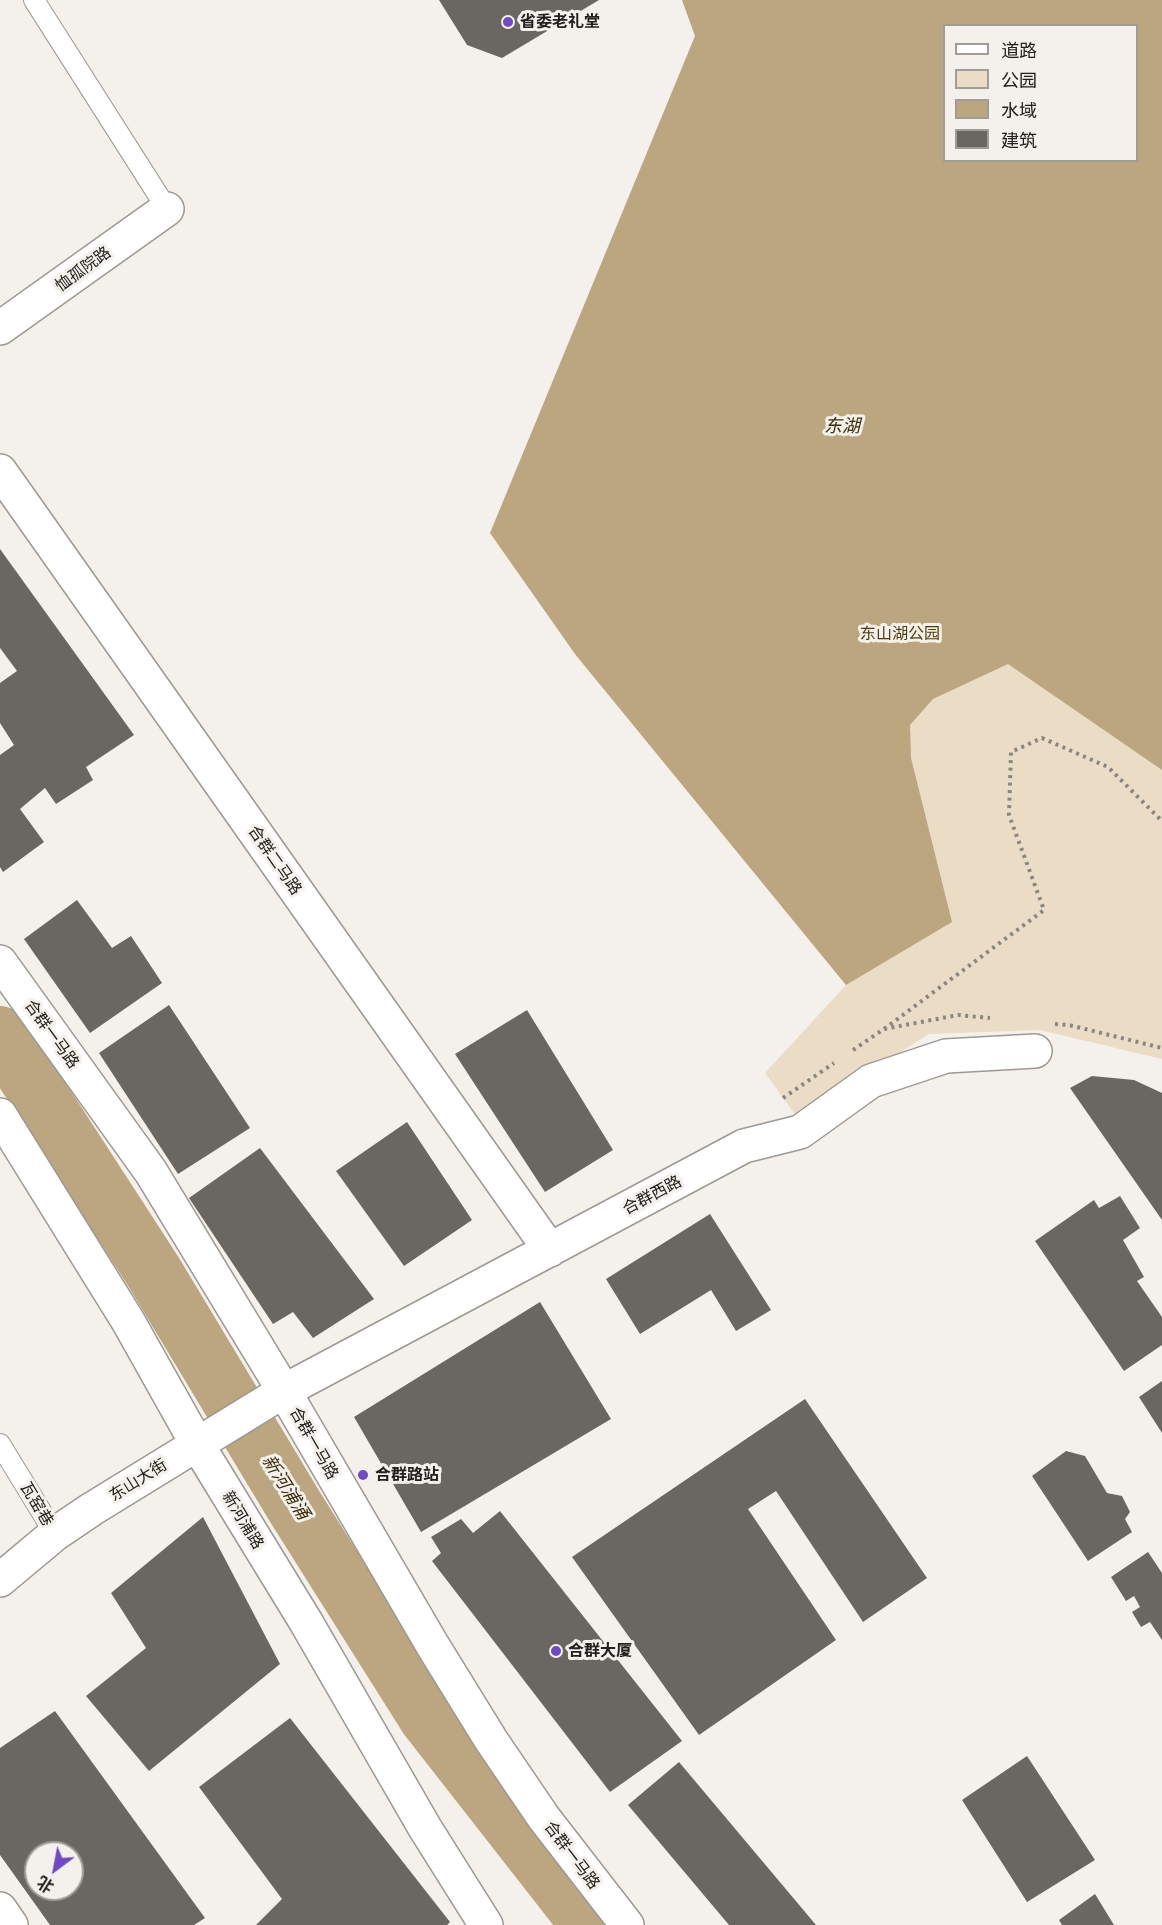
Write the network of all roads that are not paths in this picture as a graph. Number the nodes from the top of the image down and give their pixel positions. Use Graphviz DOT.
graph roads {
  1 [pos="34,0"];
  2 [pos="167,209"];
  3 [pos="0,328"];
  4 [pos="0,471"];
  5 [pos="0,962"];
  6 [pos="1035,1051"];
  7 [pos="0,1115"];
  8 [pos="550,1250"];
  9 [pos="272,1399"];
  10 [pos="209,1437"];
  11 [pos="0,1444"];
  12 [pos="55,1534"];
  13 [pos="0,1580"];
  14 [pos="0,1909"];
  15 [pos="480,1923"];
  16 [pos="10,1925"];
  17 [pos="627,1925"];
  1 -- 2 [label="lane"];
  2 -- 3 [label="street, 恤孤院路"];
  4 -- 8 [label="street, 合群二马路"];
  5 -- 9 [label="street, 合群一马路"];
  6 -- 8 [label="street, 合群西路"];
  7 -- 10 [label="street, 新河浦路"];
  8 -- 9 [label="street, 合群西路"];
  9 -- 10 [label="street, 东山大街"];
  9 -- 17 [label="street, 合群一马路"];
  10 -- 12 [label="street, 东山大街"];
  10 -- 15 [label="street, 新河浦路"];
  11 -- 12 [label="lane, 瓦窑巷"];
  12 -- 13 [label="street, 东山大街"];
  14 -- 16 [label="street"];
}
